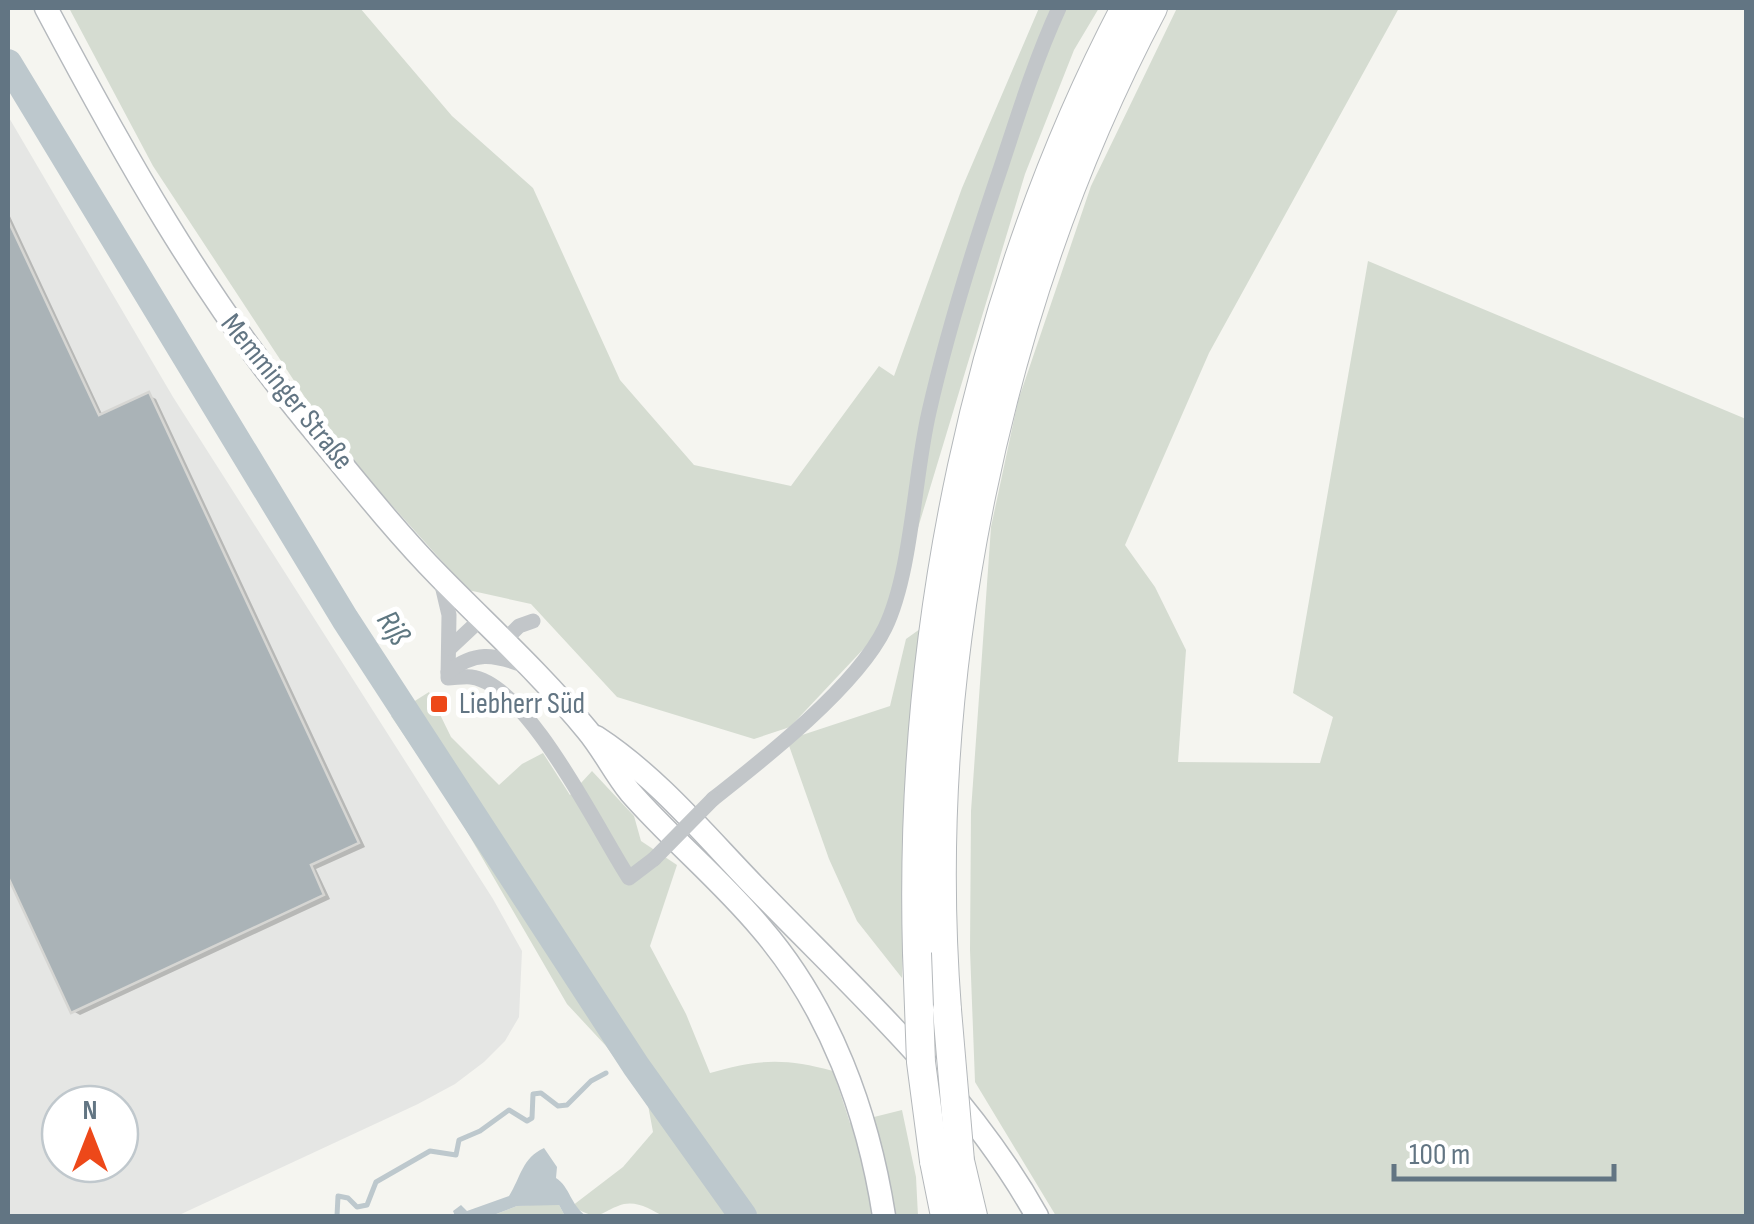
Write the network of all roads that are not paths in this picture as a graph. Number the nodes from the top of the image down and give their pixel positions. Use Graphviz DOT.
graph roads {
  1 [pos="46,8"];
  2 [pos="1060,8"];
  3 [pos="1125,8"];
  4 [pos="1153,8"];
  5 [pos="440,577"];
  6 [pos="482,618"];
  7 [pos="533,621"];
  8 [pos="504,641"];
  9 [pos="450,648"];
  10 [pos="530,668"];
  11 [pos="448,675"];
  12 [pos="589,732"];
  13 [pos="947,1160"];
  14 [pos="884,1216"];
  15 [pos="936,1216"];
  16 [pos="944,1216"];
  17 [pos="970,1216"];
  18 [pos="1037,1216"];
  1 -- 5 [label="main road, Memminger Straße"];
  2 -- 11 [label="street, bridge"];
  3 -- 13 [label="highway, bridge"];
  4 -- 13 [label="highway, bridge"];
  5 -- 6 [label="main road, Memminger Straße"];
  5 -- 9 [label="street"];
  6 -- 8 [label="main road, Memminger Straße"];
  6 -- 9 [label="street"];
  7 -- 8 [label="street"];
  8 -- 10 [label="main road, Memminger Straße"];
  9 -- 11 [label="street"];
  10 -- 11 [label="street"];
  10 -- 12 [label="main road, Memminger Straße"];
  12 -- 14 [label="main road"];
  12 -- 18 [label="main road"];
  13 -- 15 [label="highway"];
  13 -- 16 [label="highway"];
  13 -- 17 [label="highway"];
}
